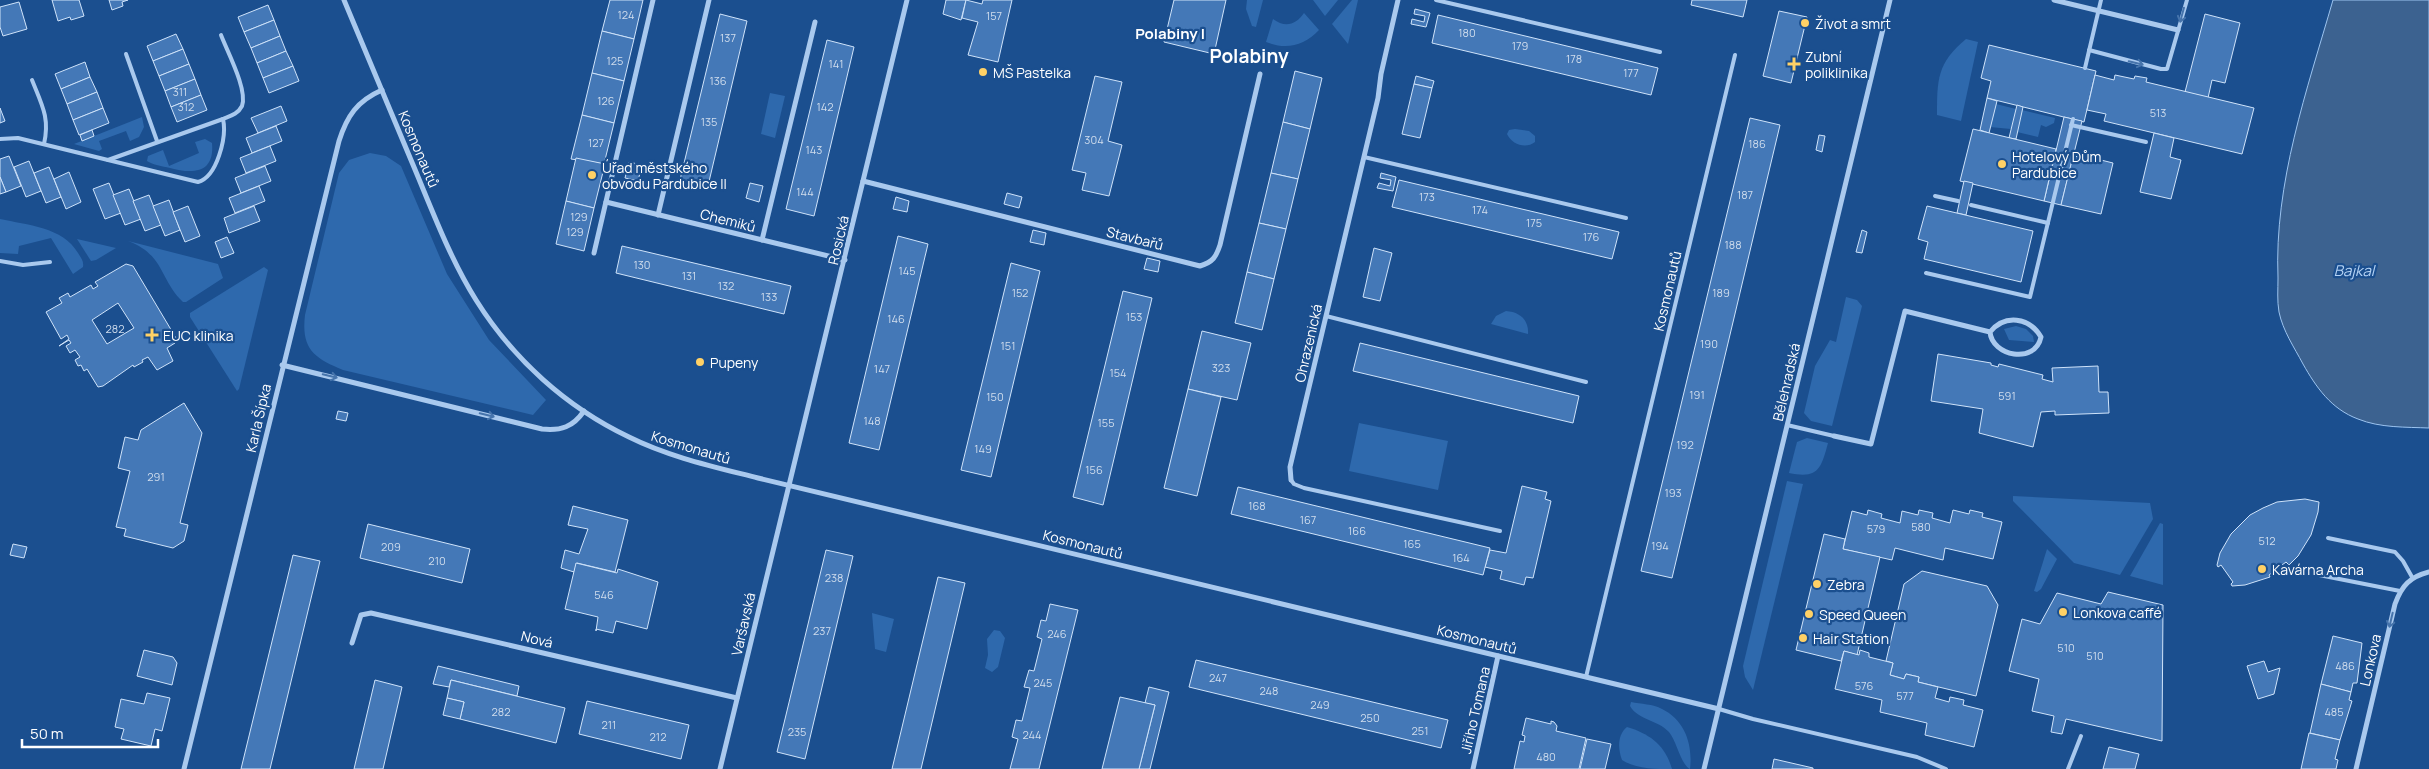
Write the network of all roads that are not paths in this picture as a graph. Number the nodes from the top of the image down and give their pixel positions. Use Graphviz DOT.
graph roads {
  1 [pos="344,0"];
  2 [pos="653,0"];
  3 [pos="709,0"];
  4 [pos="907,0"];
  5 [pos="1398,0"];
  6 [pos="1436,0"];
  7 [pos="1890,0"];
  8 [pos="2054,0"];
  9 [pos="2101,0"];
  10 [pos="2187,0"];
  11 [pos="2098,11"];
  12 [pos="815,22"];
  13 [pos="2178,30"];
  14 [pos="221,35"];
  15 [pos="2089,50"];
  16 [pos="1660,52"];
  17 [pos="126,54"];
  18 [pos="1735,55"];
  19 [pos="2085,68"];
  20 [pos="1260,74"];
  21 [pos="32,80"];
  22 [pos="382,90"];
  23 [pos="223,119"];
  24 [pos="2072,119"];
  25 [pos="2071,125"];
  26 [pos="0,139"];
  27 [pos="157,142"];
  28 [pos="2146,142"];
  29 [pos="44,144"];
  30 [pos="1364,156"];
  31 [pos="107,161"];
  32 [pos="864,181"];
  33 [pos="1935,196"];
  34 [pos="1958,201"];
  35 [pos="606,202"];
  36 [pos="1971,205"];
  37 [pos="658,215"];
  38 [pos="1626,218"];
  39 [pos="2048,223"];
  40 [pos="762,240"];
  41 [pos="594,253"];
  42 [pos="845,260"];
  43 [pos="0,261"];
  44 [pos="50,262"];
  45 [pos="1926,273"];
  46 [pos="1326,316"];
  47 [pos="1990,332"];
  48 [pos="282,365"];
  49 [pos="1586,382"];
  50 [pos="584,411"];
  51 [pos="1788,425"];
  52 [pos="1834,436"];
  53 [pos="1291,480"];
  54 [pos="789,485"];
  55 [pos="1500,532"];
  56 [pos="2328,538"];
  57 [pos="2429,572"];
  58 [pos="2319,576"];
  59 [pos="2412,577"];
  60 [pos="2400,591"];
  61 [pos="352,643"];
  62 [pos="1498,656"];
  63 [pos="1586,677"];
  64 [pos="737,698"];
  65 [pos="1719,709"];
  66 [pos="2080,736"];
  67 [pos="184,769"];
  68 [pos="722,769"];
  69 [pos="1473,769"];
  70 [pos="1704,769"];
  71 [pos="1946,769"];
  72 [pos="2068,769"];
  73 [pos="2356,769"];
  1 -- 22 [label="street, Kosmonautů"];
  2 -- 35 [label="street"];
  3 -- 37 [label="street"];
  4 -- 32 [label="street, Rosická"];
  5 -- 30 [label="street, Ohrazenická"];
  6 -- 16 [label="lane"];
  7 -- 51 [label="street, Bělehradská"];
  8 -- 11 [label="street"];
  9 -- 11 [label="lane"];
  10 -- 13 [label="lane, one-way"];
  11 -- 13 [label="street"];
  11 -- 15 [label="lane"];
  12 -- 40 [label="street"];
  15 -- 13 [label="lane, one-way"];
  14 -- 23 [label="lane"];
  15 -- 19 [label="lane"];
  17 -- 27 [label="lane"];
  18 -- 63 [label="lane, Kosmonautů"];
  20 -- 32 [label="street, Stavbařů"];
  21 -- 29 [label="lane"];
  22 -- 48 [label="street, Karla Šípka"];
  22 -- 50 [label="street, Kosmonautů"];
  23 -- 27 [label="lane"];
  23 -- 31 [label="lane"];
  24 -- 25 [label="lane"];
  25 -- 28 [label="lane"];
  25 -- 39 [label="lane"];
  26 -- 29 [label="lane"];
  27 -- 31 [label="lane"];
  29 -- 31 [label="lane"];
  30 -- 38 [label="lane"];
  30 -- 46 [label="street, Ohrazenická"];
  32 -- 42 [label="street, Rosická"];
  33 -- 34 [label="lane"];
  35 -- 37 [label="street, Chemiků"];
  35 -- 41 [label="street"];
  36 -- 39 [label="lane"];
  37 -- 40 [label="street, Chemiků"];
  39 -- 45 [label="lane"];
  40 -- 42 [label="street, Chemiků"];
  42 -- 54 [label="street, Rosická"];
  43 -- 44 [label="lane"];
  46 -- 49 [label="lane"];
  46 -- 53 [label="street, Ohrazenická"];
  47 -- 47 [label="street"];
  47 -- 52 [label="street"];
  48 -- 50 [label="street, one-way"];
  48 -- 67 [label="street, Karla Šípka"];
  50 -- 54 [label="street, Kosmonautů"];
  51 -- 52 [label="lane"];
  51 -- 65 [label="street, Bělehradská"];
  53 -- 55 [label="lane, Ohrazenická"];
  54 -- 62 [label="street, Kosmonautů"];
  54 -- 64 [label="street, Varšavská"];
  56 -- 59 [label="lane"];
  57 -- 59 [label="street"];
  58 -- 60 [label="lane"];
  59 -- 60 [label="street, Lonkova"];
  60 -- 73 [label="street, Lonkova, one-way"];
  61 -- 64 [label="street, Nová"];
  62 -- 63 [label="street, Kosmonautů"];
  62 -- 69 [label="street, Jiřího Tomana"];
  63 -- 65 [label="street, Kosmonautů"];
  64 -- 68 [label="street, Varšavská"];
  65 -- 70 [label="street, Bělehradská"];
  65 -- 71 [label="lane"];
  66 -- 72 [label="lane"];
}
